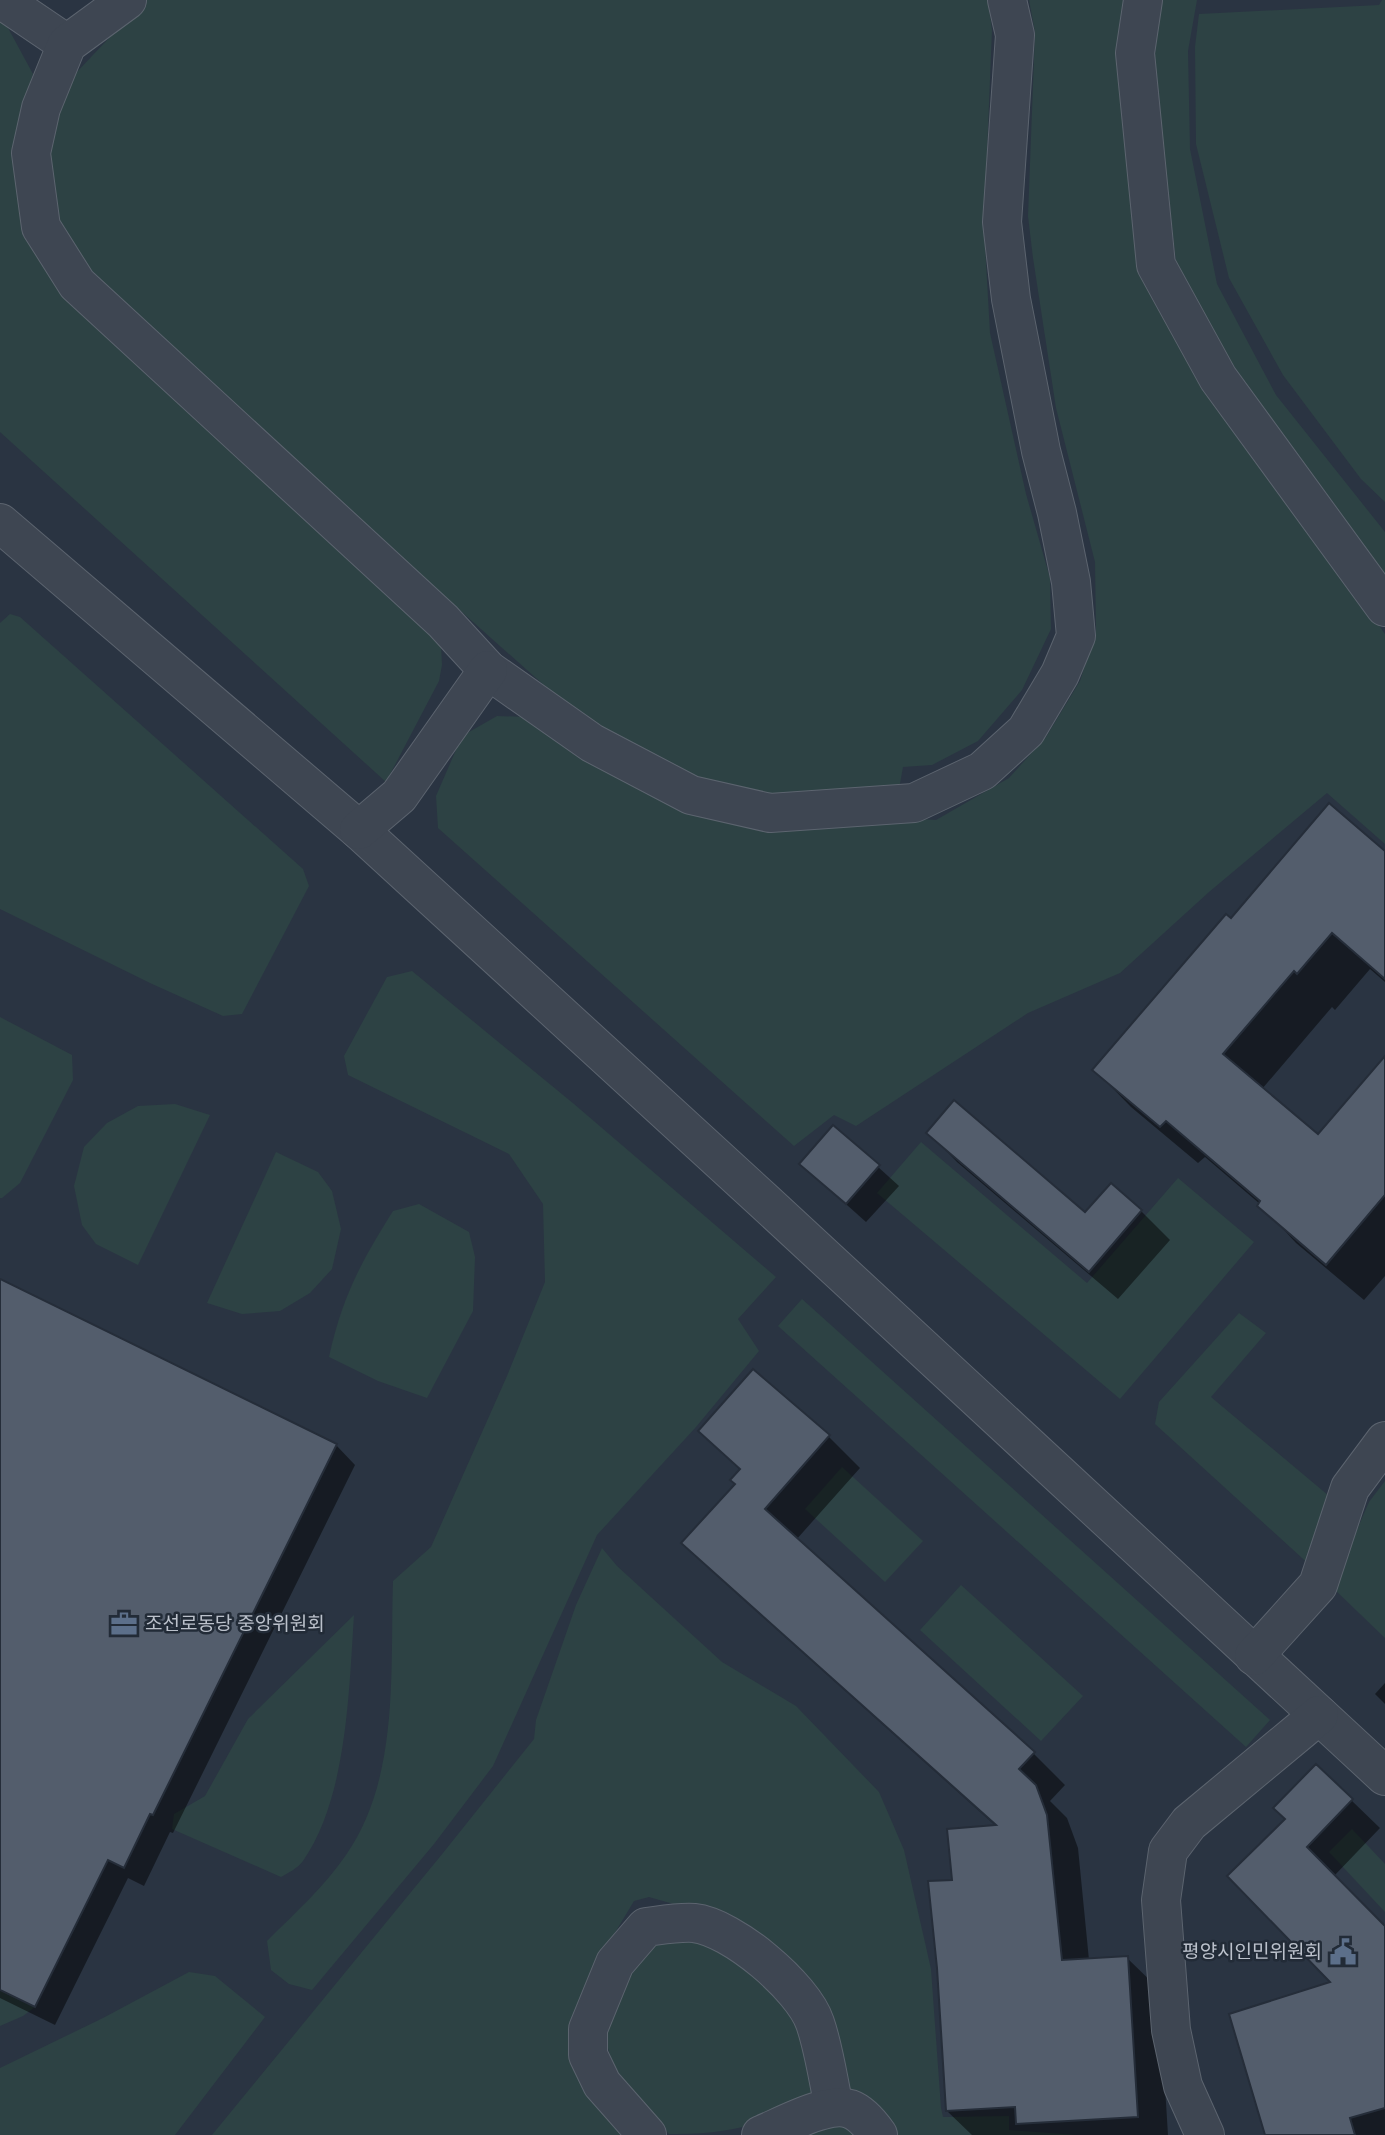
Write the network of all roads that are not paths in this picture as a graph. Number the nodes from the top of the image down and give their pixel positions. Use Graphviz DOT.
graph roads {
  1 [pos="2,0"];
  2 [pos="127,0"];
  3 [pos="1007,0"];
  4 [pos="1143,0"];
  5 [pos="67,44"];
  6 [pos="0,523"];
  7 [pos="1385,607"];
  8 [pos="488,670"];
  9 [pos="359,830"];
  10 [pos="1385,1441"];
  11 [pos="1254,1656"];
  12 [pos="1319,1715"];
  13 [pos="1385,1776"];
  14 [pos="834,2107"];
  15 [pos="647,2135"];
  16 [pos="761,2135"];
  17 [pos="878,2135"];
  18 [pos="1205,2135"];
  1 -- 5 [label="lane"];
  2 -- 5 [label="lane"];
  3 -- 8 [label="lane"];
  4 -- 7 [label="lane"];
  5 -- 8 [label="lane"];
  6 -- 9 [label="lane"];
  8 -- 9 [label="lane"];
  9 -- 11 [label="lane"];
  10 -- 11 [label="lane"];
  11 -- 12 [label="lane"];
  12 -- 13 [label="lane"];
  12 -- 18 [label="lane"];
  14 -- 15 [label="lane"];
  14 -- 16 [label="lane"];
  14 -- 17 [label="lane"];
}
